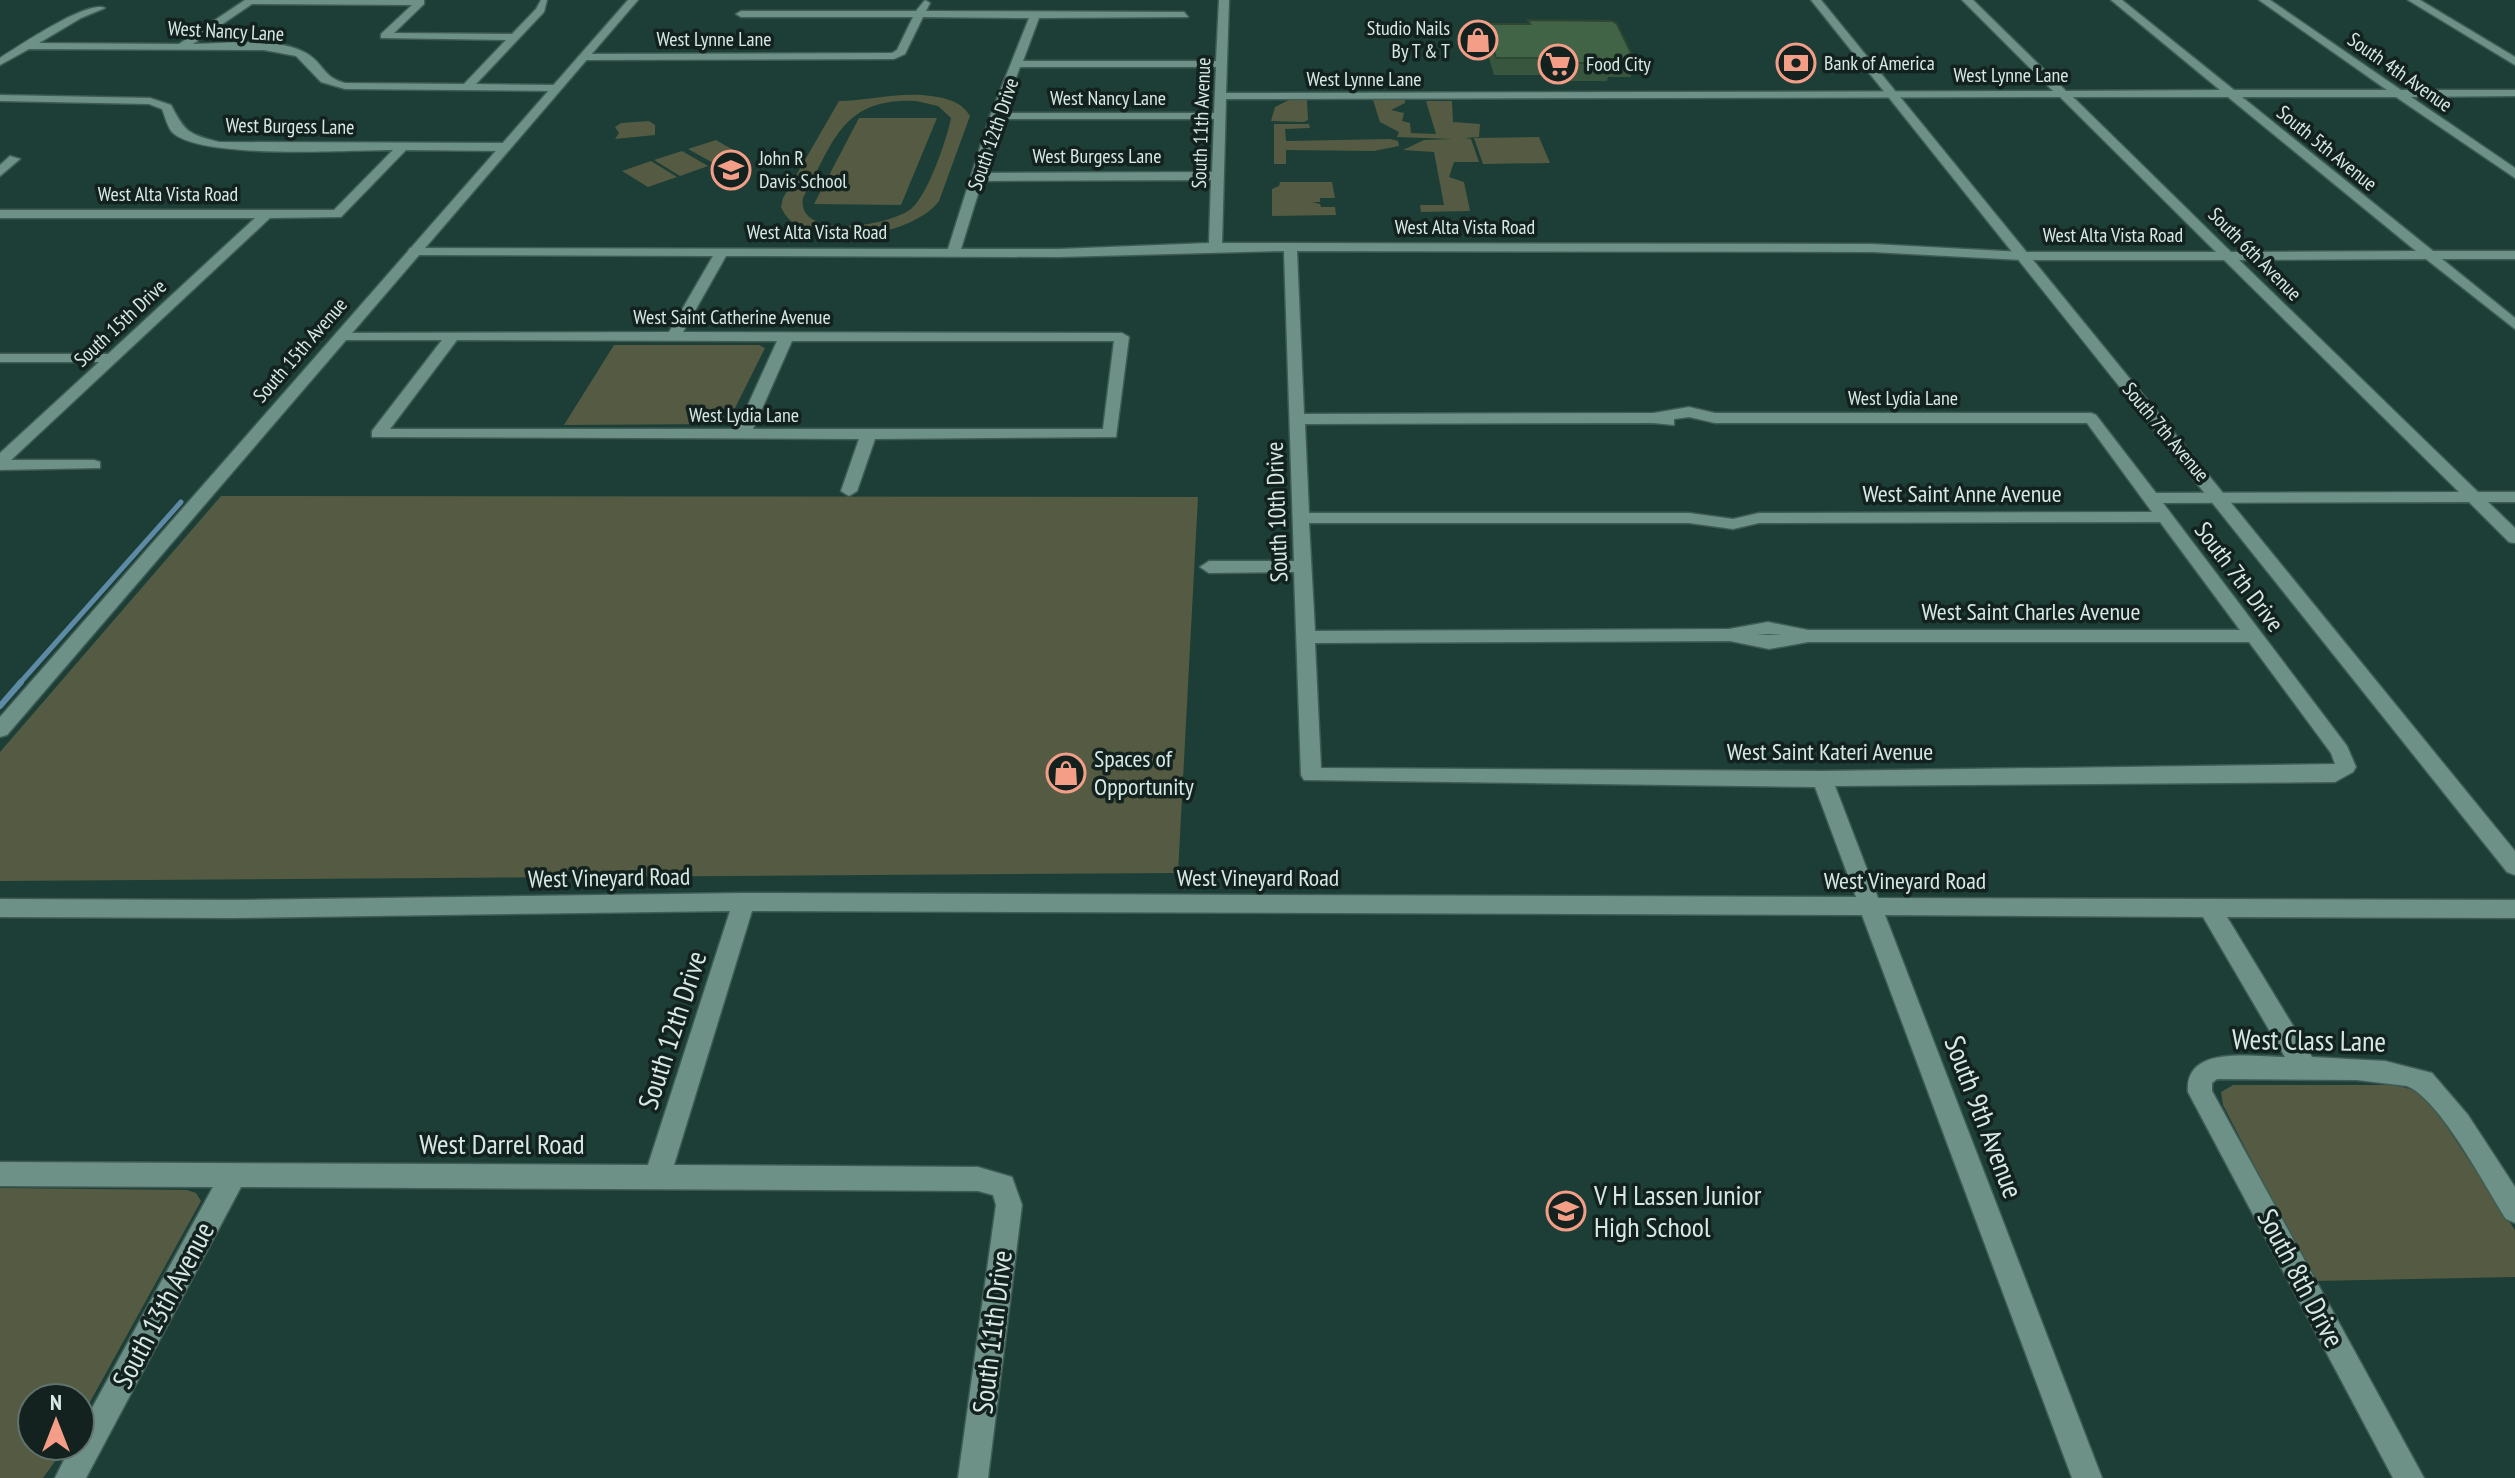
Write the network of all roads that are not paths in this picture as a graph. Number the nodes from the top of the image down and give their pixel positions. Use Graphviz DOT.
graph roads {
  1 [pos="348,0"];
  2 [pos="633,0"];
  3 [pos="927,0"];
  4 [pos="1224,0"];
  5 [pos="1816,0"];
  6 [pos="1967,0"];
  7 [pos="2116,0"];
  8 [pos="2264,0"];
  9 [pos="2413,0"];
  10 [pos="250,1"];
  11 [pos="421,2"];
  12 [pos="544,2"];
  13 [pos="100,8"];
  14 [pos="741,14"];
  15 [pos="919,14"];
  16 [pos="1035,15"];
  17 [pos="1184,15"];
  18 [pos="514,37"];
  19 [pos="27,46"];
  20 [pos="182,46"];
  21 [pos="583,57"];
  22 [pos="0,62"];
  23 [pos="2515,62"];
  24 [pos="1018,64"];
  25 [pos="1221,64"];
  26 [pos="466,88"];
  27 [pos="555,88"];
  28 [pos="2061,93"];
  29 [pos="2230,93"];
  30 [pos="2398,93"];
  31 [pos="2515,93"];
  32 [pos="1220,96"];
  33 [pos="1893,96"];
  34 [pos="0,98"];
  35 [pos="996,116"];
  36 [pos="1220,116"];
  37 [pos="403,147"];
  38 [pos="503,147"];
  39 [pos="0,158"];
  40 [pos="0,172"];
  41 [pos="2515,174"];
  42 [pos="1217,176"];
  43 [pos="978,177"];
  44 [pos="0,214"];
  45 [pos="267,214"];
  46 [pos="1215,247"];
  47 [pos="1290,247"];
  48 [pos="415,251"];
  49 [pos="722,252"];
  50 [pos="953,253"];
  51 [pos="2228,255"];
  52 [pos="2430,255"];
  53 [pos="2515,255"];
  54 [pos="2022,256"];
  55 [pos="2515,325"];
  56 [pos="341,336"];
  57 [pos="453,336"];
  58 [pos="674,336"];
  59 [pos="786,337"];
  60 [pos="0,358"];
  61 [pos="112,358"];
  62 [pos="2091,418"];
  63 [pos="1297,419"];
  64 [pos="1110,434"];
  65 [pos="868,435"];
  66 [pos="742,436"];
  67 [pos="0,464"];
  68 [pos="94,465"];
  69 [pos="849,491"];
  70 [pos="2515,497"];
  71 [pos="2150,498"];
  72 [pos="2474,498"];
  73 [pos="2221,499"];
  74 [pos="2165,517"];
  75 [pos="1301,518"];
  76 [pos="2515,538"];
  77 [pos="1303,566"];
  78 [pos="1209,567"];
  79 [pos="2253,636"];
  80 [pos="1306,637"];
  81 [pos="0,730"];
  82 [pos="2346,767"];
  83 [pos="1311,775"];
  84 [pos="1822,779"];
  85 [pos="2515,866"];
  86 [pos="744,902"];
  87 [pos="1870,906"];
  88 [pos="2209,907"];
  89 [pos="0,908"];
  90 [pos="2515,909"];
  91 [pos="2306,1070"];
  92 [pos="2199,1078"];
  93 [pos="0,1174"];
  94 [pos="234,1175"];
  95 [pos="657,1177"];
  96 [pos="1003,1186"];
  97 [pos="2515,1210"];
  98 [pos="70,1478"];
  99 [pos="973,1478"];
  100 [pos="2087,1478"];
  101 [pos="2409,1478"];
  1 -- 10 [label="street"];
  1 -- 11 [label="street"];
  2 -- 21 [label="street, South 15th Avenue"];
  3 -- 15 [label="street"];
  4 -- 25 [label="street, South 11th Avenue"];
  5 -- 33 [label="street, South 7th Avenue"];
  6 -- 28 [label="street, South 6th Avenue"];
  7 -- 29 [label="street, South 5th Avenue"];
  8 -- 30 [label="street, South 4th Avenue"];
  9 -- 23 [label="street"];
  10 -- 20 [label="street"];
  11 -- 18 [label="street"];
  12 -- 18 [label="street"];
  13 -- 19 [label="street"];
  14 -- 15 [label="street"];
  15 -- 16 [label="street"];
  15 -- 21 [label="street, West Lynne Lane"];
  16 -- 17 [label="street"];
  16 -- 24 [label="street, South 12th Drive"];
  18 -- 26 [label="street"];
  19 -- 20 [label="street, West Nancy Lane"];
  19 -- 22 [label="street"];
  20 -- 26 [label="street, West Nancy Lane"];
  21 -- 27 [label="street, South 15th Avenue"];
  24 -- 25 [label="street"];
  24 -- 35 [label="street, South 12th Drive"];
  25 -- 32 [label="street, South 11th Avenue"];
  26 -- 27 [label="street, West Nancy Lane"];
  27 -- 38 [label="street, South 15th Avenue"];
  28 -- 29 [label="street, West Lynne Lane"];
  28 -- 33 [label="street, West Lynne Lane"];
  28 -- 51 [label="street, South 6th Avenue"];
  29 -- 30 [label="street, West Lynne Lane"];
  29 -- 52 [label="street, South 5th Avenue"];
  30 -- 31 [label="street, West Lynne Lane"];
  30 -- 41 [label="street, South 4th Avenue"];
  32 -- 33 [label="street, West Lynne Lane"];
  32 -- 36 [label="street, South 11th Avenue"];
  33 -- 54 [label="street, South 7th Avenue"];
  34 -- 37 [label="street, West Burgess Lane"];
  35 -- 36 [label="street, West Nancy Lane"];
  35 -- 43 [label="street, South 12th Drive"];
  36 -- 42 [label="street, South 11th Avenue"];
  37 -- 38 [label="street, West Burgess Lane"];
  37 -- 45 [label="street, West Alta Vista Road"];
  38 -- 48 [label="street, South 15th Avenue"];
  39 -- 40 [label="street"];
  42 -- 43 [label="street, West Burgess Lane"];
  42 -- 46 [label="street, South 11th Avenue"];
  43 -- 50 [label="street, South 12th Drive"];
  44 -- 45 [label="street, West Alta Vista Road"];
  45 -- 61 [label="street, South 15th Drive"];
  46 -- 47 [label="street, West Alta Vista Road"];
  46 -- 50 [label="street, West Alta Vista Road"];
  47 -- 54 [label="street, West Alta Vista Road"];
  47 -- 63 [label="street, South 10th Drive"];
  48 -- 49 [label="street, West Alta Vista Road"];
  48 -- 56 [label="street, South 15th Avenue"];
  49 -- 50 [label="street, West Alta Vista Road"];
  49 -- 58 [label="street"];
  51 -- 52 [label="street, West Alta Vista Road"];
  51 -- 54 [label="street, West Alta Vista Road"];
  51 -- 72 [label="street, South 6th Avenue"];
  52 -- 53 [label="street, West Alta Vista Road"];
  52 -- 55 [label="street, South 5th Avenue"];
  54 -- 73 [label="street, South 7th Avenue"];
  56 -- 57 [label="street, West Saint Catherine Avenue"];
  56 -- 81 [label="street, South 15th Avenue"];
  57 -- 58 [label="street, West Saint Catherine Avenue"];
  57 -- 66 [label="street, West Lydia Lane"];
  58 -- 59 [label="street, West Saint Catherine Avenue"];
  59 -- 64 [label="street, West Saint Catherine Avenue"];
  59 -- 66 [label="street"];
  60 -- 61 [label="street"];
  61 -- 67 [label="street, South 15th Drive"];
  62 -- 63 [label="street, West Lydia Lane"];
  62 -- 71 [label="street, South 7th Drive"];
  63 -- 75 [label="street, South 10th Drive"];
  64 -- 65 [label="street, West Lydia Lane"];
  65 -- 66 [label="street, West Lydia Lane"];
  65 -- 69 [label="street"];
  67 -- 68 [label="street"];
  70 -- 72 [label="street"];
  71 -- 73 [label="street"];
  71 -- 74 [label="street, South 7th Drive"];
  72 -- 73 [label="street"];
  72 -- 76 [label="street, South 6th Avenue"];
  73 -- 85 [label="street, South 7th Avenue"];
  74 -- 75 [label="street, West Saint Anne Avenue"];
  74 -- 79 [label="street, South 7th Drive"];
  75 -- 77 [label="street, South 10th Drive"];
  77 -- 78 [label="street"];
  77 -- 80 [label="street, South 10th Drive"];
  79 -- 80 [label="street, West Saint Charles Avenue"];
  79 -- 82 [label="street, South 7th Drive"];
  80 -- 83 [label="street, South 10th Drive"];
  82 -- 84 [label="street, West Saint Kateri Avenue"];
  83 -- 84 [label="street, West Saint Kateri Avenue"];
  84 -- 87 [label="street, South 9th Avenue"];
  86 -- 87 [label="street, West Vineyard Road"];
  86 -- 89 [label="street, West Vineyard Road"];
  86 -- 95 [label="street, South 12th Drive"];
  87 -- 88 [label="street, West Vineyard Road"];
  87 -- 100 [label="street, South 9th Avenue"];
  88 -- 90 [label="street, West Vineyard Road"];
  88 -- 91 [label="street"];
  91 -- 92 [label="street, West Class Lane"];
  91 -- 97 [label="street, West Class Lane"];
  92 -- 101 [label="street, South 8th Drive"];
  93 -- 94 [label="street, West Darrel Road"];
  94 -- 95 [label="street, West Darrel Road"];
  94 -- 98 [label="street, South 13th Avenue"];
  95 -- 96 [label="street, West Darrel Road"];
  96 -- 99 [label="street, South 11th Drive"];
}
